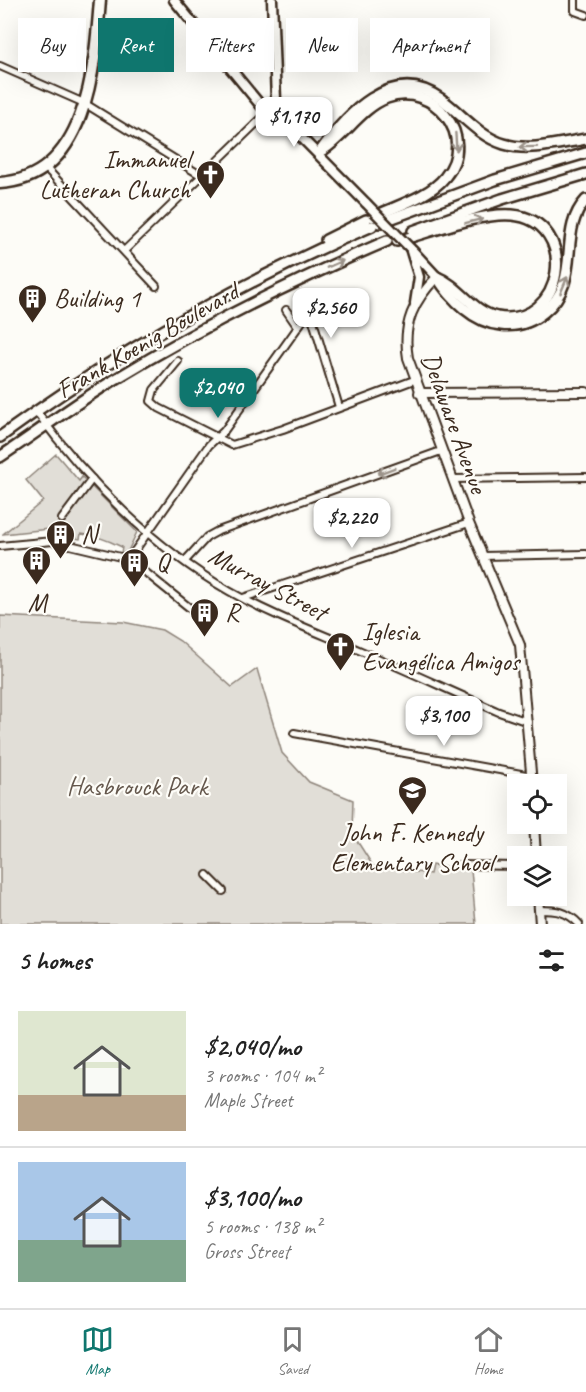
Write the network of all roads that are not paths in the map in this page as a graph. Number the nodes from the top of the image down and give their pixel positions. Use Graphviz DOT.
graph roads {
  1 [pos="100,0"];
  2 [pos="174,0"];
  3 [pos="272,0"];
  4 [pos="575,0"];
  5 [pos="586,15"];
  6 [pos="0,66"];
  7 [pos="84,103"];
  8 [pos="267,113"];
  9 [pos="288,124"];
  10 [pos="586,139"];
  11 [pos="319,153"];
  12 [pos="586,153"];
  13 [pos="45,167"];
  14 [pos="586,174"];
  15 [pos="202,176"];
  16 [pos="0,183"];
  17 [pos="586,200"];
  18 [pos="373,221"];
  19 [pos="391,241"];
  20 [pos="410,248"];
  21 [pos="124,251"];
  22 [pos="438,277"];
  23 [pos="156,286"];
  24 [pos="415,303"];
  25 [pos="286,310"];
  26 [pos="297,326"];
  27 [pos="178,361"];
  28 [pos="414,380"];
  29 [pos="586,392"];
  30 [pos="419,393"];
  31 [pos="339,407"];
  32 [pos="36,411"];
  33 [pos="46,425"];
  34 [pos="0,437"];
  35 [pos="216,438"];
  36 [pos="441,451"];
  37 [pos="0,457"];
  38 [pos="586,477"];
  39 [pos="93,479"];
  40 [pos="453,479"];
  41 [pos="62,519"];
  42 [pos="469,523"];
  43 [pos="148,532"];
  44 [pos="0,546"];
  45 [pos="586,554"];
  46 [pos="483,556"];
  47 [pos="129,559"];
  48 [pos="185,561"];
  49 [pos="243,598"];
  50 [pos="195,613"];
  51 [pos="528,722"];
  52 [pos="294,733"];
  53 [pos="521,774"];
  54 [pos="532,774"];
  55 [pos="460,865"];
  56 [pos="507,866"];
  57 [pos="207,875"];
  58 [pos="223,891"];
  59 [pos="539,906"];
  60 [pos="539,910"];
  61 [pos="540,924"];
  62 [pos="579,924"];
  1 -- 7 [label="highway"];
  2 -- 8 [label="main road"];
  3 -- 9 [label="main road"];
  4 -- 5 [label="street"];
  6 -- 7 [label="street"];
  7 -- 13 [label="highway"];
  7 -- 15 [label="street"];
  8 -- 9 [label="main road"];
  8 -- 15 [label="street"];
  9 -- 11 [label="main road"];
  10 -- 11 [label="main road, one-way"];
  11 -- 18 [label="main road, one-way"];
  11 -- 20 [label="main road, bridge"];
  12 -- 18 [label="main road, Frank Koenig Boulevard"];
  13 -- 16 [label="highway"];
  13 -- 21 [label="street"];
  14 -- 19 [label="main road"];
  15 -- 21 [label="street"];
  22 -- 17 [label="main road, one-way"];
  18 -- 32 [label="main road, Frank Koenig Boulevard"];
  19 -- 22 [label="main road, one-way"];
  33 -- 19 [label="main road, Frank Koenig Boulevard, one-way"];
  20 -- 22 [label="main road"];
  20 -- 24 [label="main road"];
  21 -- 23 [label="street"];
  22 -- 24 [label="street, Delaware Avenue"];
  24 -- 28 [label="street, Delaware Avenue"];
  25 -- 26 [label="street"];
  26 -- 31 [label="street"];
  26 -- 35 [label="street"];
  27 -- 35 [label="street"];
  28 -- 30 [label="street, Delaware Avenue"];
  28 -- 31 [label="street"];
  29 -- 30 [label="street"];
  30 -- 36 [label="street, Delaware Avenue"];
  31 -- 35 [label="street"];
  32 -- 33 [label="street, Murray Street"];
  32 -- 34 [label="main road, Frank Koenig Boulevard"];
  33 -- 37 [label="main road, Frank Koenig Boulevard"];
  33 -- 39 [label="street, Murray Street"];
  35 -- 43 [label="street"];
  36 -- 40 [label="street, Delaware Avenue"];
  36 -- 48 [label="street, one-way"];
  38 -- 40 [label="street"];
  39 -- 41 [label="street"];
  39 -- 43 [label="street, Murray Street"];
  40 -- 42 [label="street, Delaware Avenue"];
  42 -- 46 [label="street, Delaware Avenue"];
  42 -- 49 [label="street"];
  43 -- 47 [label="street"];
  43 -- 48 [label="street, Murray Street"];
  44 -- 47 [label="street"];
  45 -- 46 [label="street"];
  46 -- 51 [label="street, Delaware Avenue"];
  47 -- 50 [label="street"];
  48 -- 49 [label="street, Murray Street"];
  49 -- 51 [label="street, Murray Street"];
  51 -- 54 [label="street, Delaware Avenue"];
  52 -- 53 [label="street"];
  55 -- 56 [label="street"];
  57 -- 58 [label="street"];
  59 -- 60 [label="street"];
  60 -- 61 [label="street"];
  60 -- 62 [label="street"];
}
